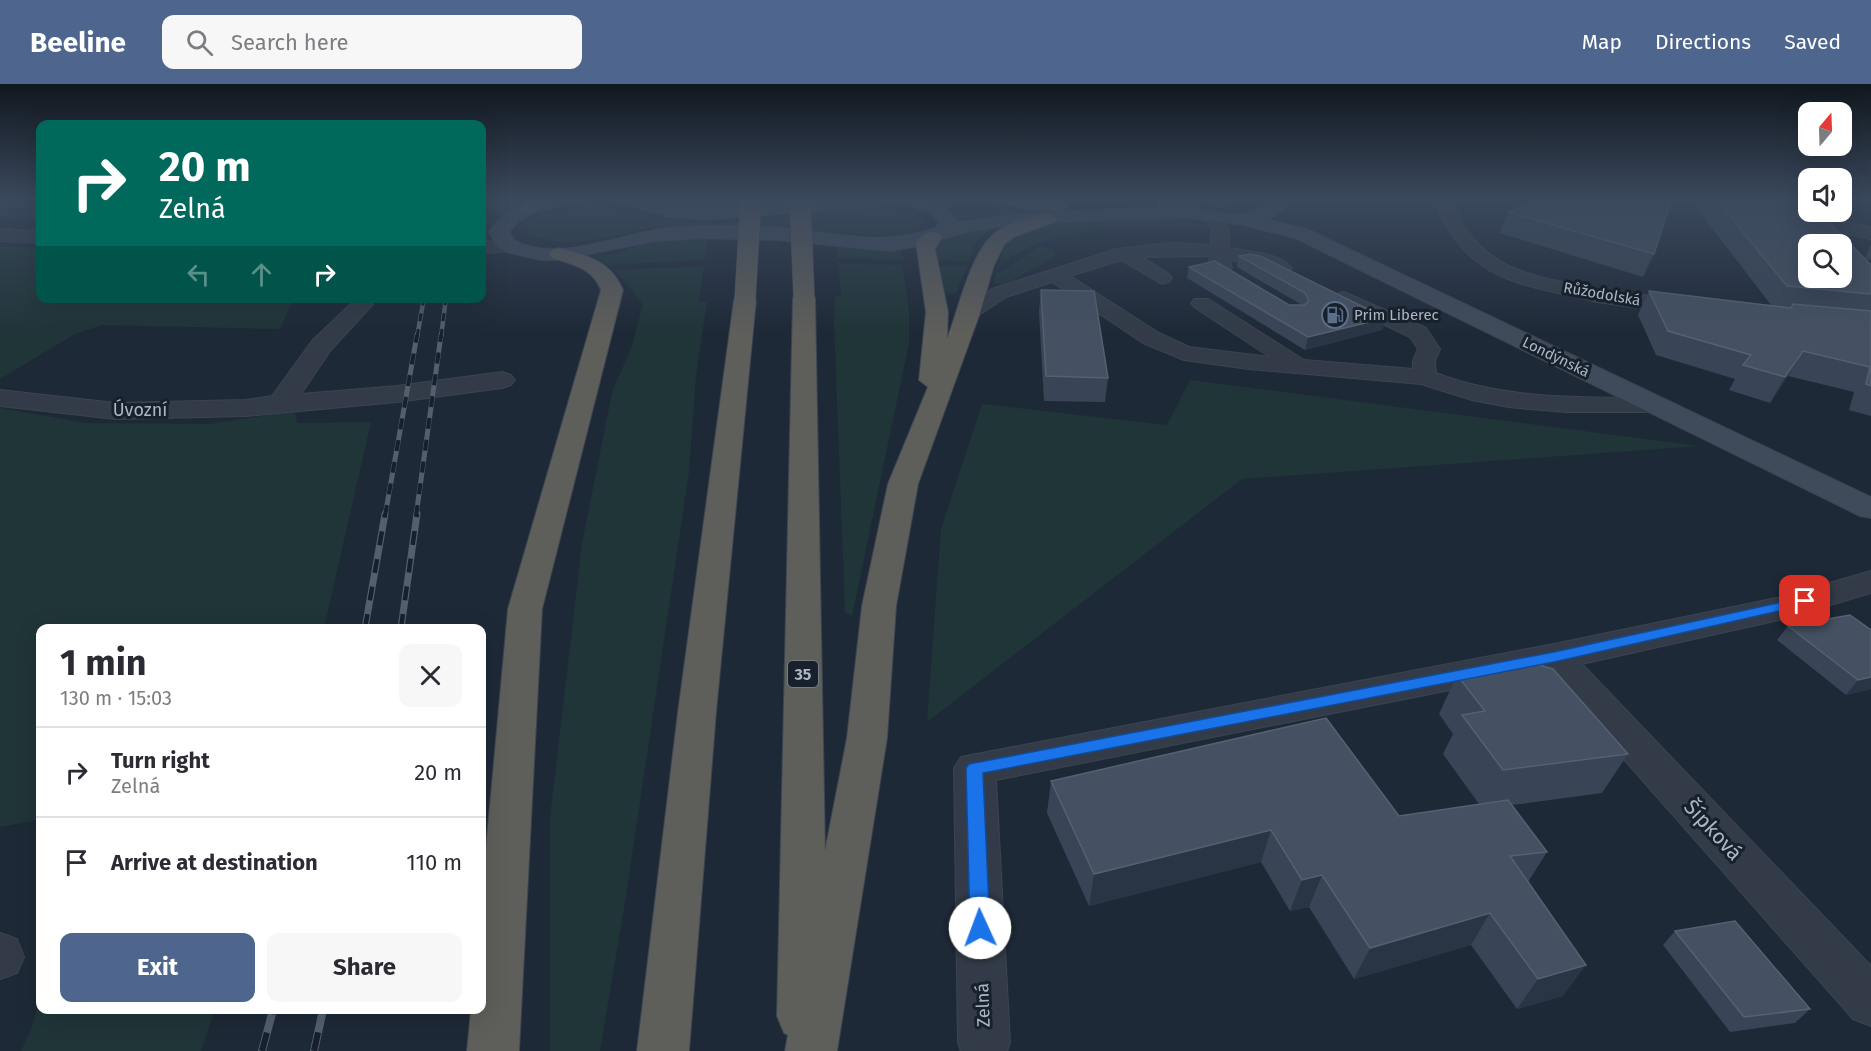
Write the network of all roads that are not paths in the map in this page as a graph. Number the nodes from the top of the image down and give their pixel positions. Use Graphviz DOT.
graph roads {
  1 [pos="505,243"];
  2 [pos="625,243"];
  3 [pos="748,243"];
  4 [pos="802,243"];
  5 [pos="859,243"];
  6 [pos="902,243"];
  7 [pos="926,243"];
  8 [pos="995,243"];
  9 [pos="1221,243"];
  10 [pos="1321,243"];
  11 [pos="1471,243"];
  12 [pos="486,247"];
  13 [pos="510,247"];
  14 [pos="1219,251"];
  15 [pos="1122,253"];
  16 [pos="559,254"];
  17 [pos="1056,276"];
  18 [pos="1162,278"];
  19 [pos="1237,279"];
  20 [pos="1304,279"];
  21 [pos="1330,296"];
  22 [pos="1599,296"];
  23 [pos="1202,303"];
  24 [pos="362,304"];
  25 [pos="1704,311"];
  26 [pos="969,313"];
  27 [pos="1260,320"];
  28 [pos="1238,326"];
  29 [pos="1300,366"];
  30 [pos="1425,376"];
  31 [pos="502,380"];
  32 [pos="0,398"];
  33 [pos="281,403"];
  34 [pos="1654,405"];
  35 [pos="929,412"];
  36 [pos="1871,509"];
  37 [pos="1871,582"];
  38 [pos="1554,657"];
  39 [pos="1871,1002"];
  40 [pos="984,1043"];
  41 [pos="493,1051"];
  42 [pos="663,1051"];
  43 [pos="802,1051"];
  44 [pos="811,1051"];
  1 -- 13 [label="main road"];
  2 -- 16 [label="main road"];
  3 -- 42 [label="highway, bridge"];
  4 -- 43 [label="highway, 35, bridge"];
  5 -- 6 [label="main road"];
  7 -- 35 [label="highway"];
  8 -- 26 [label="highway"];
  9 -- 14 [label="lane"];
  10 -- 34 [label="main road, Londýnská"];
  11 -- 22 [label="lane, Růžodolská"];
  12 -- 13 [label="street"];
  13 -- 16 [label="main road"];
  14 -- 15 [label="lane"];
  14 -- 19 [label="lane"];
  14 -- 20 [label="lane"];
  15 -- 17 [label="lane"];
  15 -- 18 [label="lane"];
  16 -- 41 [label="highway"];
  17 -- 26 [label="lane"];
  17 -- 29 [label="lane"];
  21 -- 30 [label="lane"];
  22 -- 25 [label="street, Růžodolská"];
  23 -- 28 [label="lane"];
  24 -- 33 [label="street"];
  26 -- 35 [label="highway"];
  27 -- 28 [label="lane"];
  28 -- 29 [label="lane"];
  29 -- 30 [label="lane"];
  30 -- 34 [label="lane"];
  31 -- 33 [label="street, Úvozní"];
  32 -- 33 [label="street, Úvozní"];
  34 -- 36 [label="main road, Londýnská"];
  35 -- 44 [label="highway"];
  37 -- 38 [label="street, Zelná"];
  38 -- 39 [label="street, Šípková"];
  38 -- 40 [label="street, Zelná"];
}
